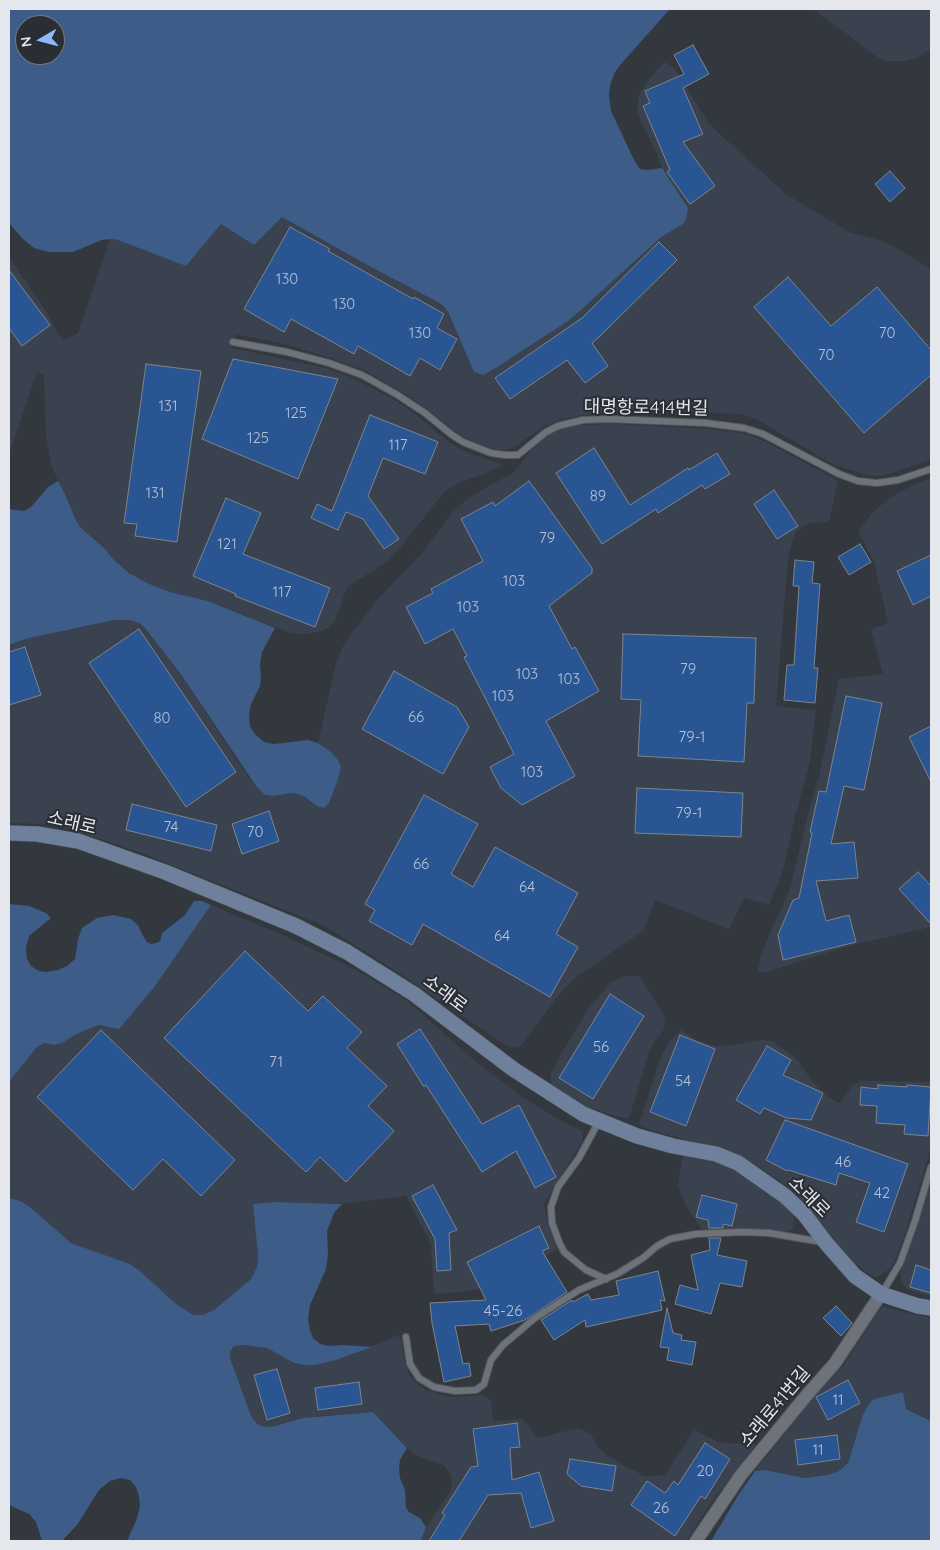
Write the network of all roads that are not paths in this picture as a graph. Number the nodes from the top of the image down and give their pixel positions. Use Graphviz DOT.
graph roads {
  1 [pos="233,342"];
  2 [pos="931,469"];
  3 [pos="9,833"];
  4 [pos="599,1120"];
  5 [pos="931,1167"];
  6 [pos="826,1243"];
  7 [pos="606,1279"];
  8 [pos="881,1294"];
  9 [pos="931,1308"];
  10 [pos="406,1337"];
  11 [pos="696,1541"];
  1 -- 2 [label="lane, 대명항로414번길"];
  3 -- 4 [label="street, 소래로"];
  4 -- 6 [label="street, 소래로"];
  4 -- 7 [label="lane"];
  5 -- 8 [label="lane"];
  6 -- 7 [label="lane, 소래로"];
  6 -- 8 [label="street, 소래로"];
  7 -- 10 [label="lane, 소래로"];
  8 -- 9 [label="street, 소래로"];
  8 -- 11 [label="street, 소래로41번길"];
}
